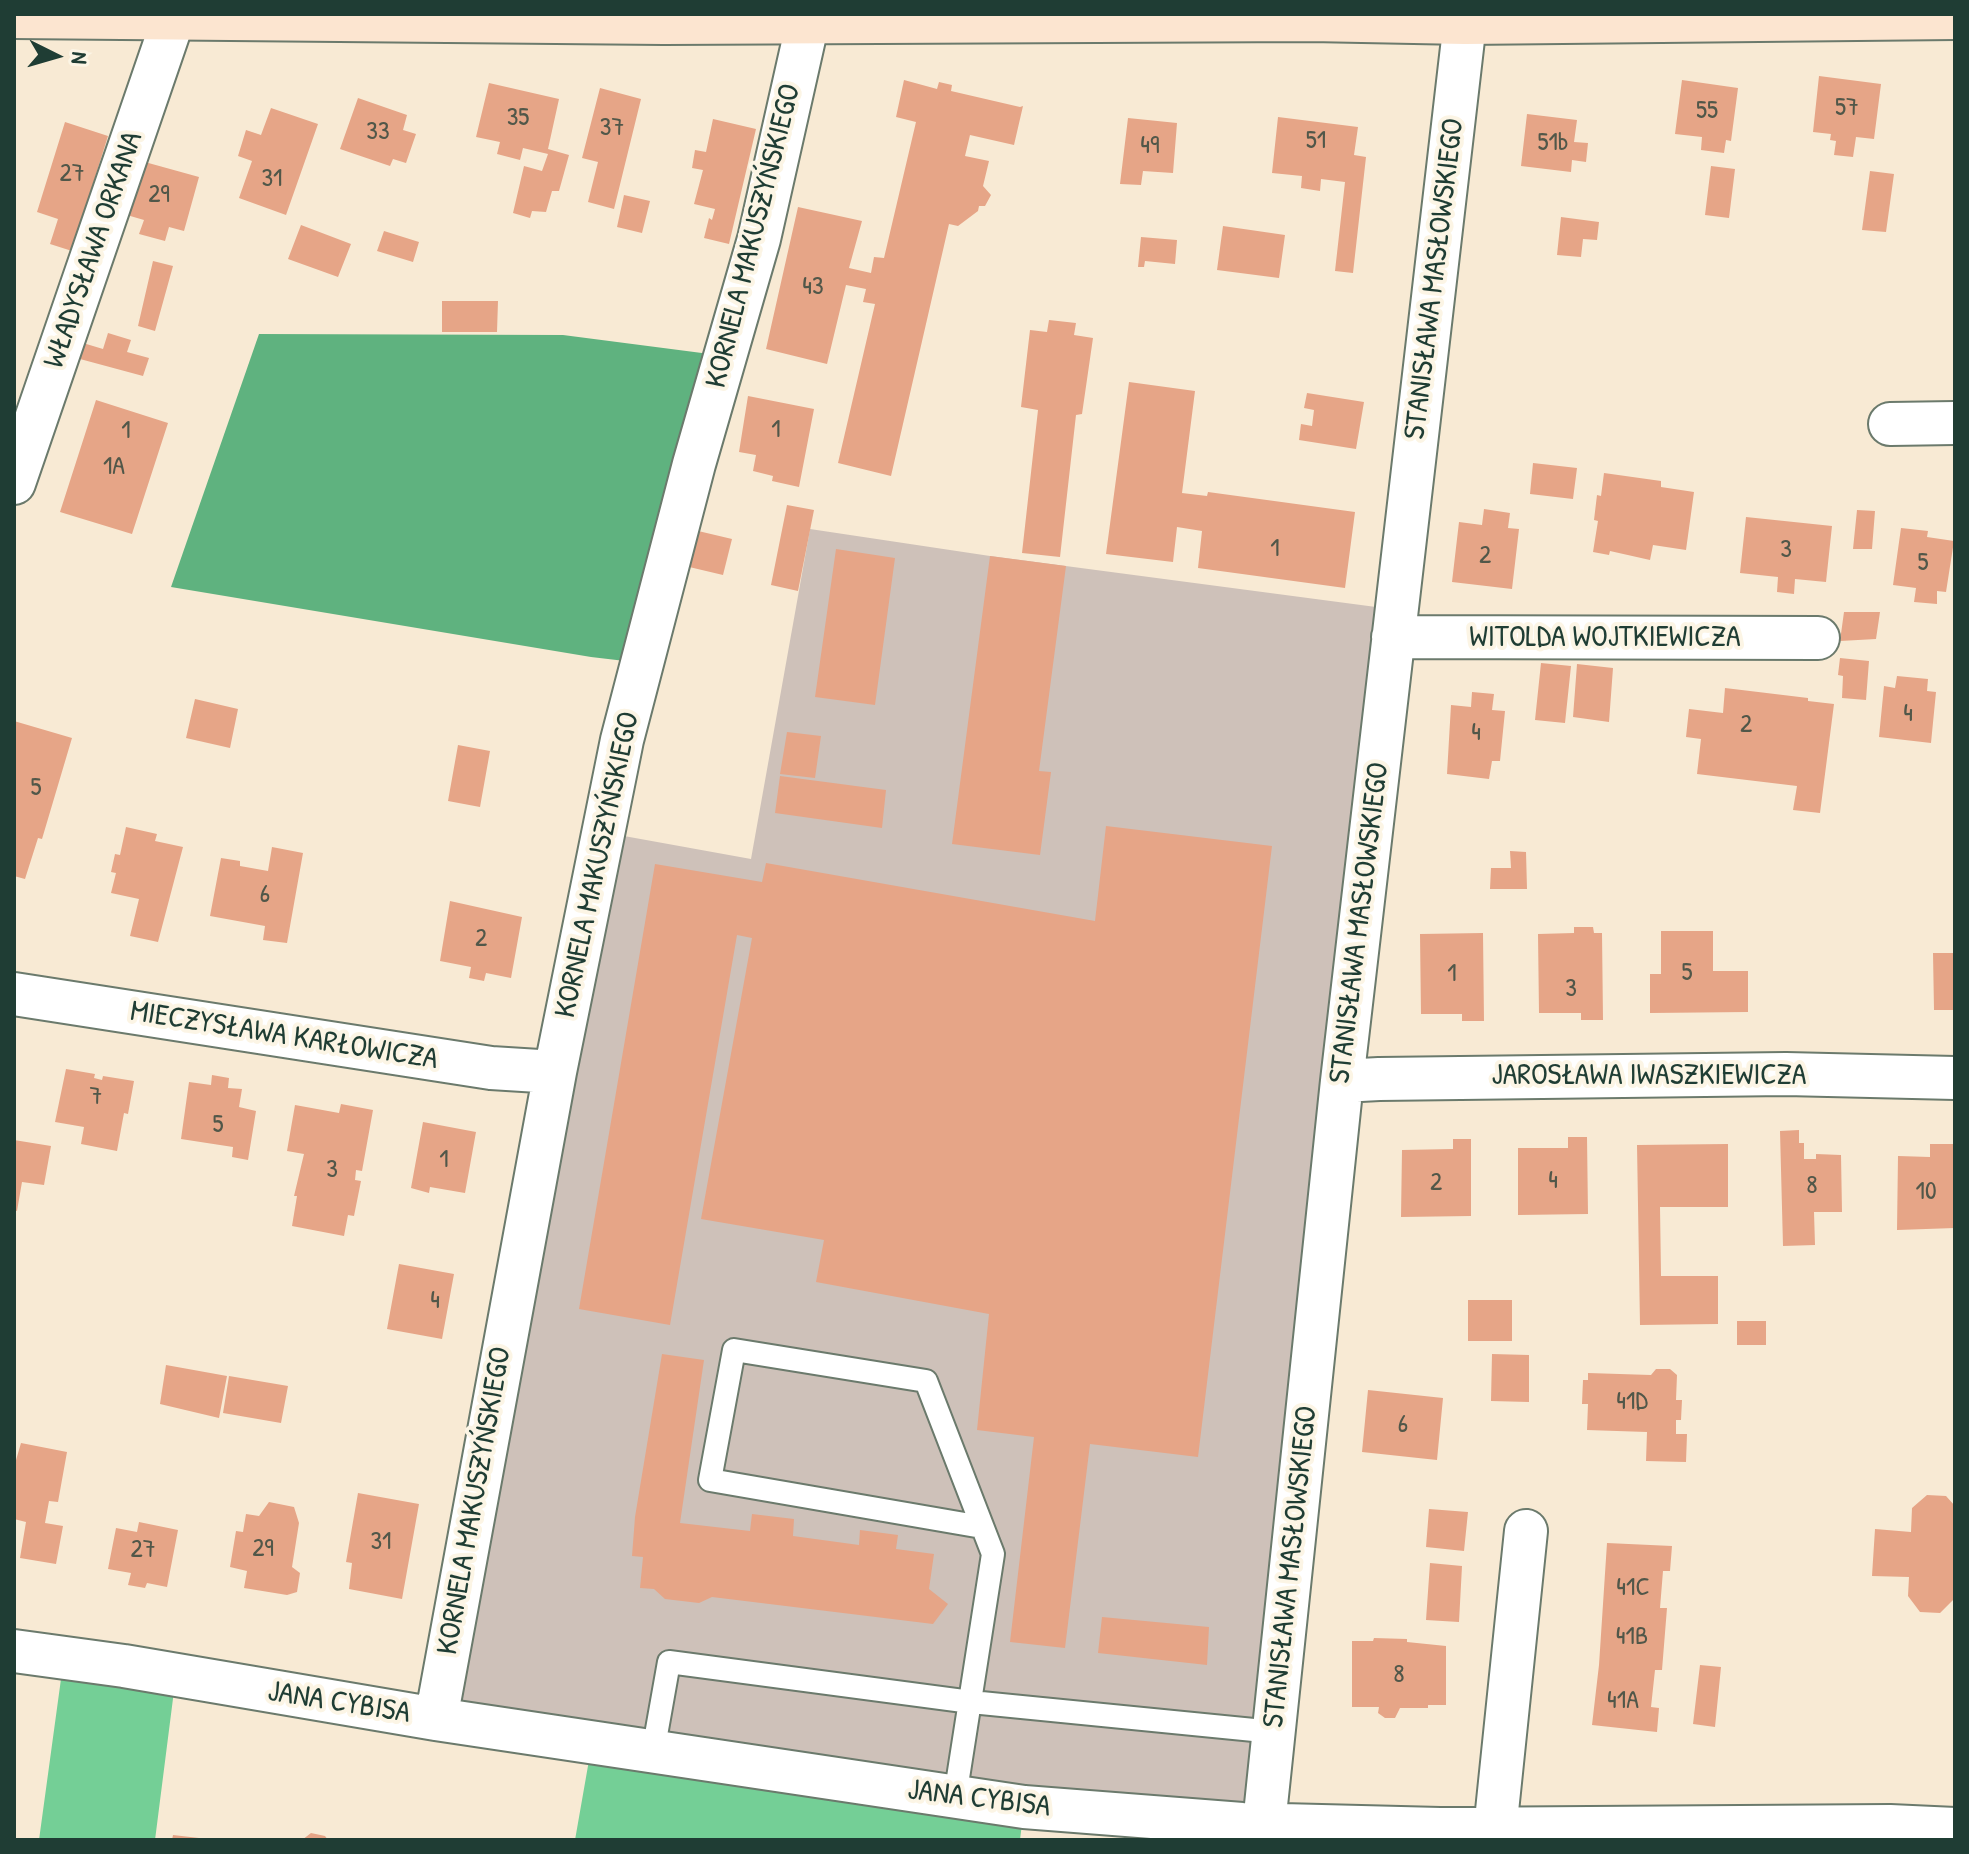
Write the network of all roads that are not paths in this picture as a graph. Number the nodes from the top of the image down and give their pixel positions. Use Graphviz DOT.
graph roads {
  1 [pos="14,16"];
  2 [pos="201,16"];
  3 [pos="1311,16"];
  4 [pos="1688,16"];
  5 [pos="1955,17"];
  6 [pos="665,18"];
  7 [pos="808,21"];
  8 [pos="1465,22"];
  9 [pos="1955,423"];
  10 [pos="1890,424"];
  11 [pos="14,483"];
  12 [pos="1393,637"];
  13 [pos="1818,638"];
  14 [pos="14,994"];
  15 [pos="555,1072"];
  16 [pos="1955,1078"];
  17 [pos="1342,1081"];
  18 [pos="982,1527"];
  19 [pos="1526,1531"];
  20 [pos="14,1651"];
  21 [pos="971,1702"];
  22 [pos="436,1719"];
  23 [pos="1274,1732"];
  24 [pos="653,1752"];
  25 [pos="955,1797"];
  26 [pos="1264,1824"];
  27 [pos="1955,1829"];
  28 [pos="1495,1834"];
  1 -- 2 [label="street"];
  2 -- 6 [label="street"];
  2 -- 11 [label="street, WŁADYSŁAWA ORKANA"];
  3 -- 7 [label="street"];
  3 -- 8 [label="street"];
  4 -- 5 [label="street"];
  4 -- 8 [label="street"];
  6 -- 7 [label="street"];
  7 -- 15 [label="street, KORNELA MAKUSZYŃSKIEGO"];
  8 -- 12 [label="street, STANISŁAWA MASŁOWSKIEGO"];
  9 -- 10 [label="street"];
  12 -- 13 [label="street, WITOLDA WOJTKIEWICZA"];
  12 -- 17 [label="street, STANISŁAWA MASŁOWSKIEGO"];
  14 -- 15 [label="street, MIECZYSŁAWA KARŁOWICZA"];
  15 -- 22 [label="street, KORNELA MAKUSZYŃSKIEGO"];
  16 -- 17 [label="street, JAROSŁAWA IWASZKIEWICZA"];
  17 -- 23 [label="street, STANISŁAWA MASŁOWSKIEGO"];
  18 -- 18 [label="lane"];
  18 -- 21 [label="lane"];
  19 -- 28 [label="street"];
  20 -- 22 [label="street, JANA CYBISA"];
  21 -- 23 [label="lane"];
  21 -- 24 [label="lane"];
  21 -- 25 [label="lane"];
  22 -- 24 [label="street, JANA CYBISA"];
  23 -- 26 [label="street, STANISŁAWA MASŁOWSKIEGO"];
  24 -- 25 [label="street, JANA CYBISA"];
  25 -- 26 [label="street, JANA CYBISA"];
  26 -- 28 [label="street, JANA CYBISA"];
  27 -- 28 [label="street, JANA CYBISA"];
}
